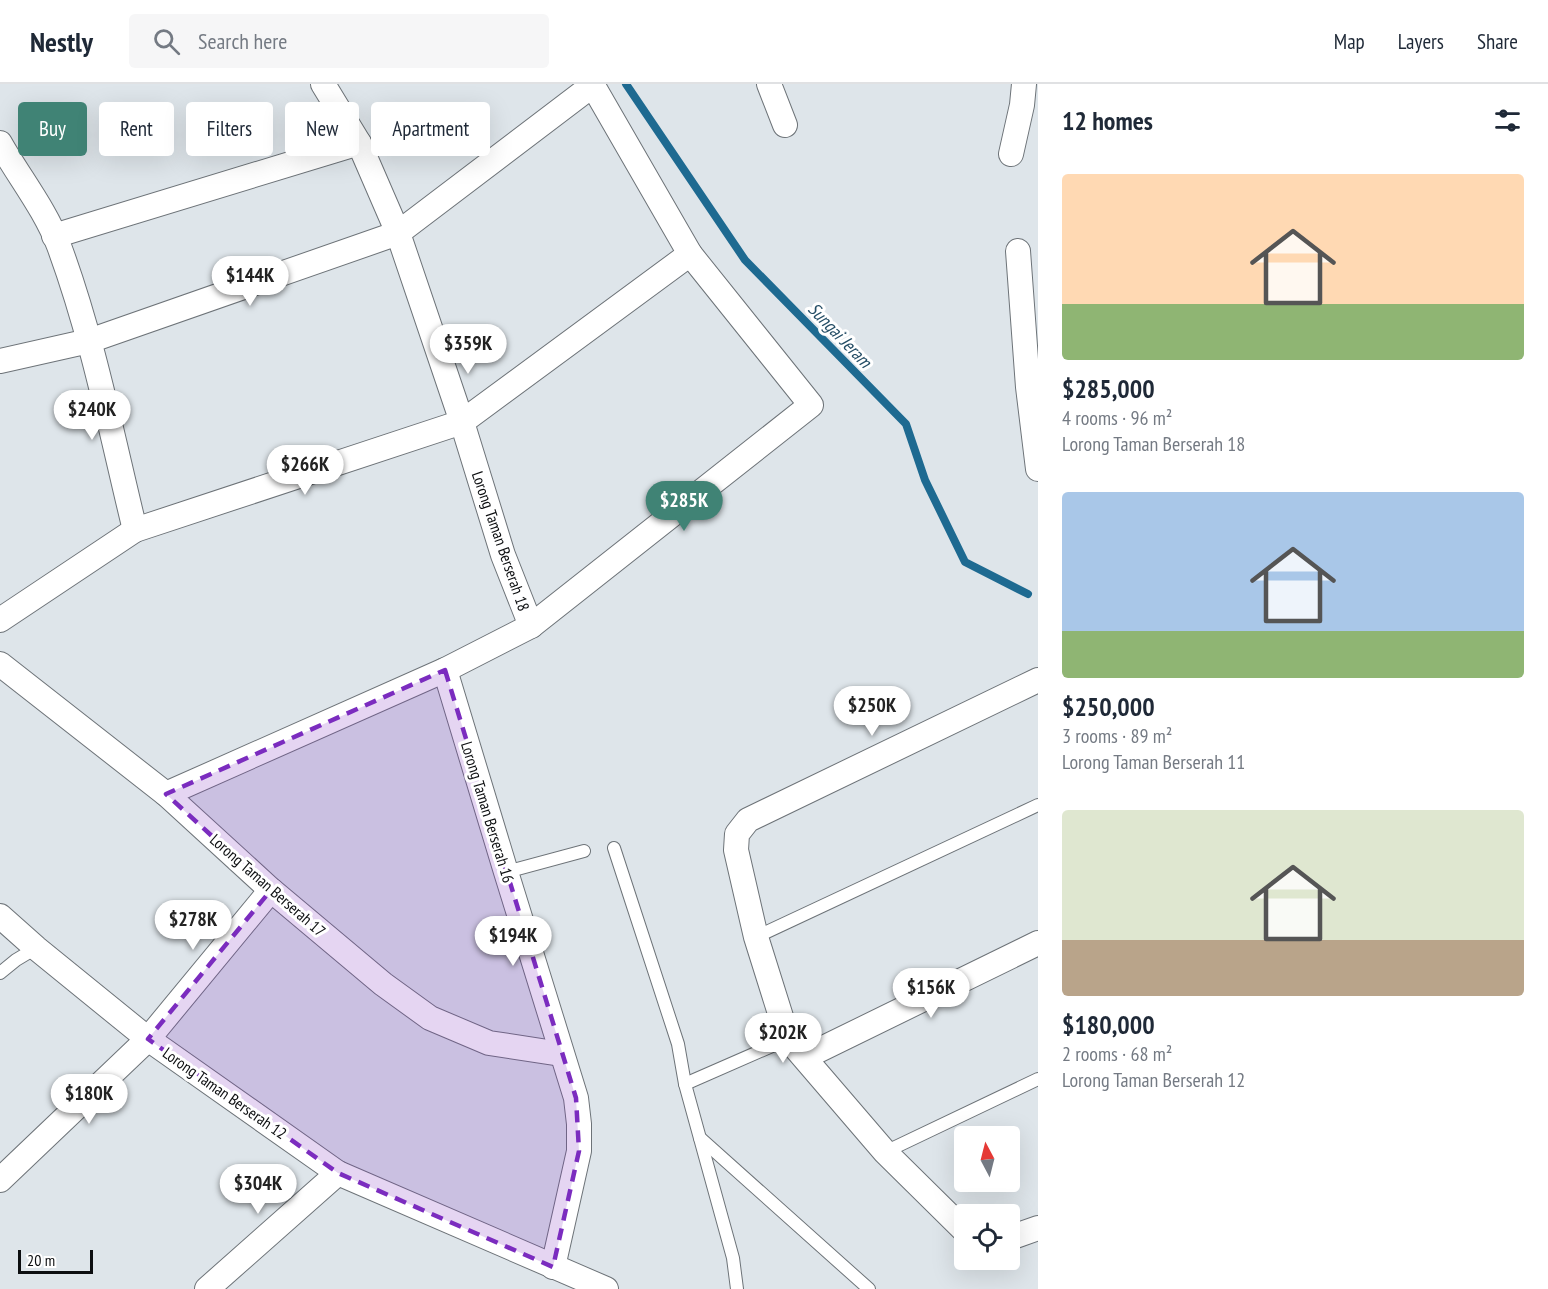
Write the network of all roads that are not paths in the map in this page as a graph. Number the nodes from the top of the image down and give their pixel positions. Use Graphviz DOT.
graph roads {
  1 [pos="323,84"];
  2 [pos="769,84"];
  3 [pos="1024,84"];
  4 [pos="592,85"];
  5 [pos="334,102"];
  6 [pos="785,125"];
  7 [pos="359,143"];
  8 [pos="1,146"];
  9 [pos="1011,154"];
  10 [pos="316,156"];
  11 [pos="398,233"];
  12 [pos="54,236"];
  13 [pos="1018,251"];
  14 [pos="690,254"];
  15 [pos="89,341"];
  16 [pos="0,361"];
  17 [pos="462,422"];
  18 [pos="1038,469"];
  19 [pos="135,530"];
  20 [pos="0,620"];
  21 [pos="531,626"];
  22 [pos="0,664"];
  23 [pos="445,670"];
  24 [pos="1038,680"];
  25 [pos="166,794"];
  26 [pos="1038,805"];
  27 [pos="614,848"];
  28 [pos="584,851"];
  29 [pos="506,872"];
  30 [pos="271,890"];
  31 [pos="0,916"];
  32 [pos="756,937"];
  33 [pos="1038,943"];
  34 [pos="36,948"];
  35 [pos="0,973"];
  36 [pos="148,1039"];
  37 [pos="788,1039"];
  38 [pos="561,1054"];
  39 [pos="805,1057"];
  40 [pos="1038,1079"];
  41 [pos="685,1084"];
  42 [pos="699,1137"];
  43 [pos="885,1152"];
  44 [pos="338,1173"];
  45 [pos="0,1180"];
  46 [pos="954,1220"];
  47 [pos="1038,1228"];
  48 [pos="1020,1234"];
  49 [pos="553,1267"];
  50 [pos="207,1289"];
  51 [pos="606,1289"];
  52 [pos="737,1289"];
  53 [pos="869,1289"];
  1 -- 5 [label="street, Lorong Taman Berserah 18"];
  2 -- 6 [label="street"];
  3 -- 9 [label="street"];
  4 -- 11 [label="street"];
  4 -- 14 [label="street"];
  7 -- 11 [label="street, Lorong Taman Berserah 18"];
  8 -- 12 [label="street"];
  10 -- 12 [label="street"];
  11 -- 15 [label="street"];
  11 -- 17 [label="street, Lorong Taman Berserah 18"];
  12 -- 15 [label="street"];
  13 -- 18 [label="street"];
  14 -- 17 [label="street"];
  14 -- 21 [label="street"];
  15 -- 16 [label="street"];
  15 -- 19 [label="street"];
  17 -- 19 [label="street"];
  17 -- 21 [label="street, Lorong Taman Berserah 18"];
  19 -- 20 [label="street"];
  21 -- 23 [label="street, Lorong Taman Berserah 18"];
  22 -- 25 [label="street, Lorong Taman Berserah 17"];
  23 -- 25 [label="street, Lorong Taman Berserah 18"];
  23 -- 29 [label="street, Lorong Taman Berserah 16"];
  24 -- 32 [label="street"];
  25 -- 30 [label="street, Lorong Taman Berserah 17"];
  26 -- 32 [label="lane"];
  27 -- 41 [label="lane"];
  28 -- 29 [label="lane"];
  29 -- 38 [label="street, Lorong Taman Berserah 16"];
  30 -- 36 [label="street"];
  30 -- 38 [label="street, Lorong Taman Berserah 17"];
  31 -- 34 [label="street, Lorong Taman Berserah 12"];
  32 -- 37 [label="street"];
  33 -- 39 [label="street"];
  34 -- 35 [label="lane"];
  34 -- 36 [label="street, Lorong Taman Berserah 12"];
  36 -- 44 [label="street, Lorong Taman Berserah 12"];
  36 -- 45 [label="street"];
  37 -- 39 [label="street"];
  37 -- 41 [label="lane"];
  38 -- 49 [label="street, Lorong Taman Berserah 16"];
  39 -- 43 [label="street"];
  40 -- 43 [label="lane"];
  41 -- 42 [label="lane"];
  42 -- 52 [label="lane"];
  42 -- 53 [label="lane"];
  43 -- 46 [label="street"];
  44 -- 49 [label="street, Lorong Taman Berserah 12"];
  44 -- 50 [label="street"];
  47 -- 48 [label="street"];
  49 -- 51 [label="street, Lorong Taman Berserah 12"];
}
